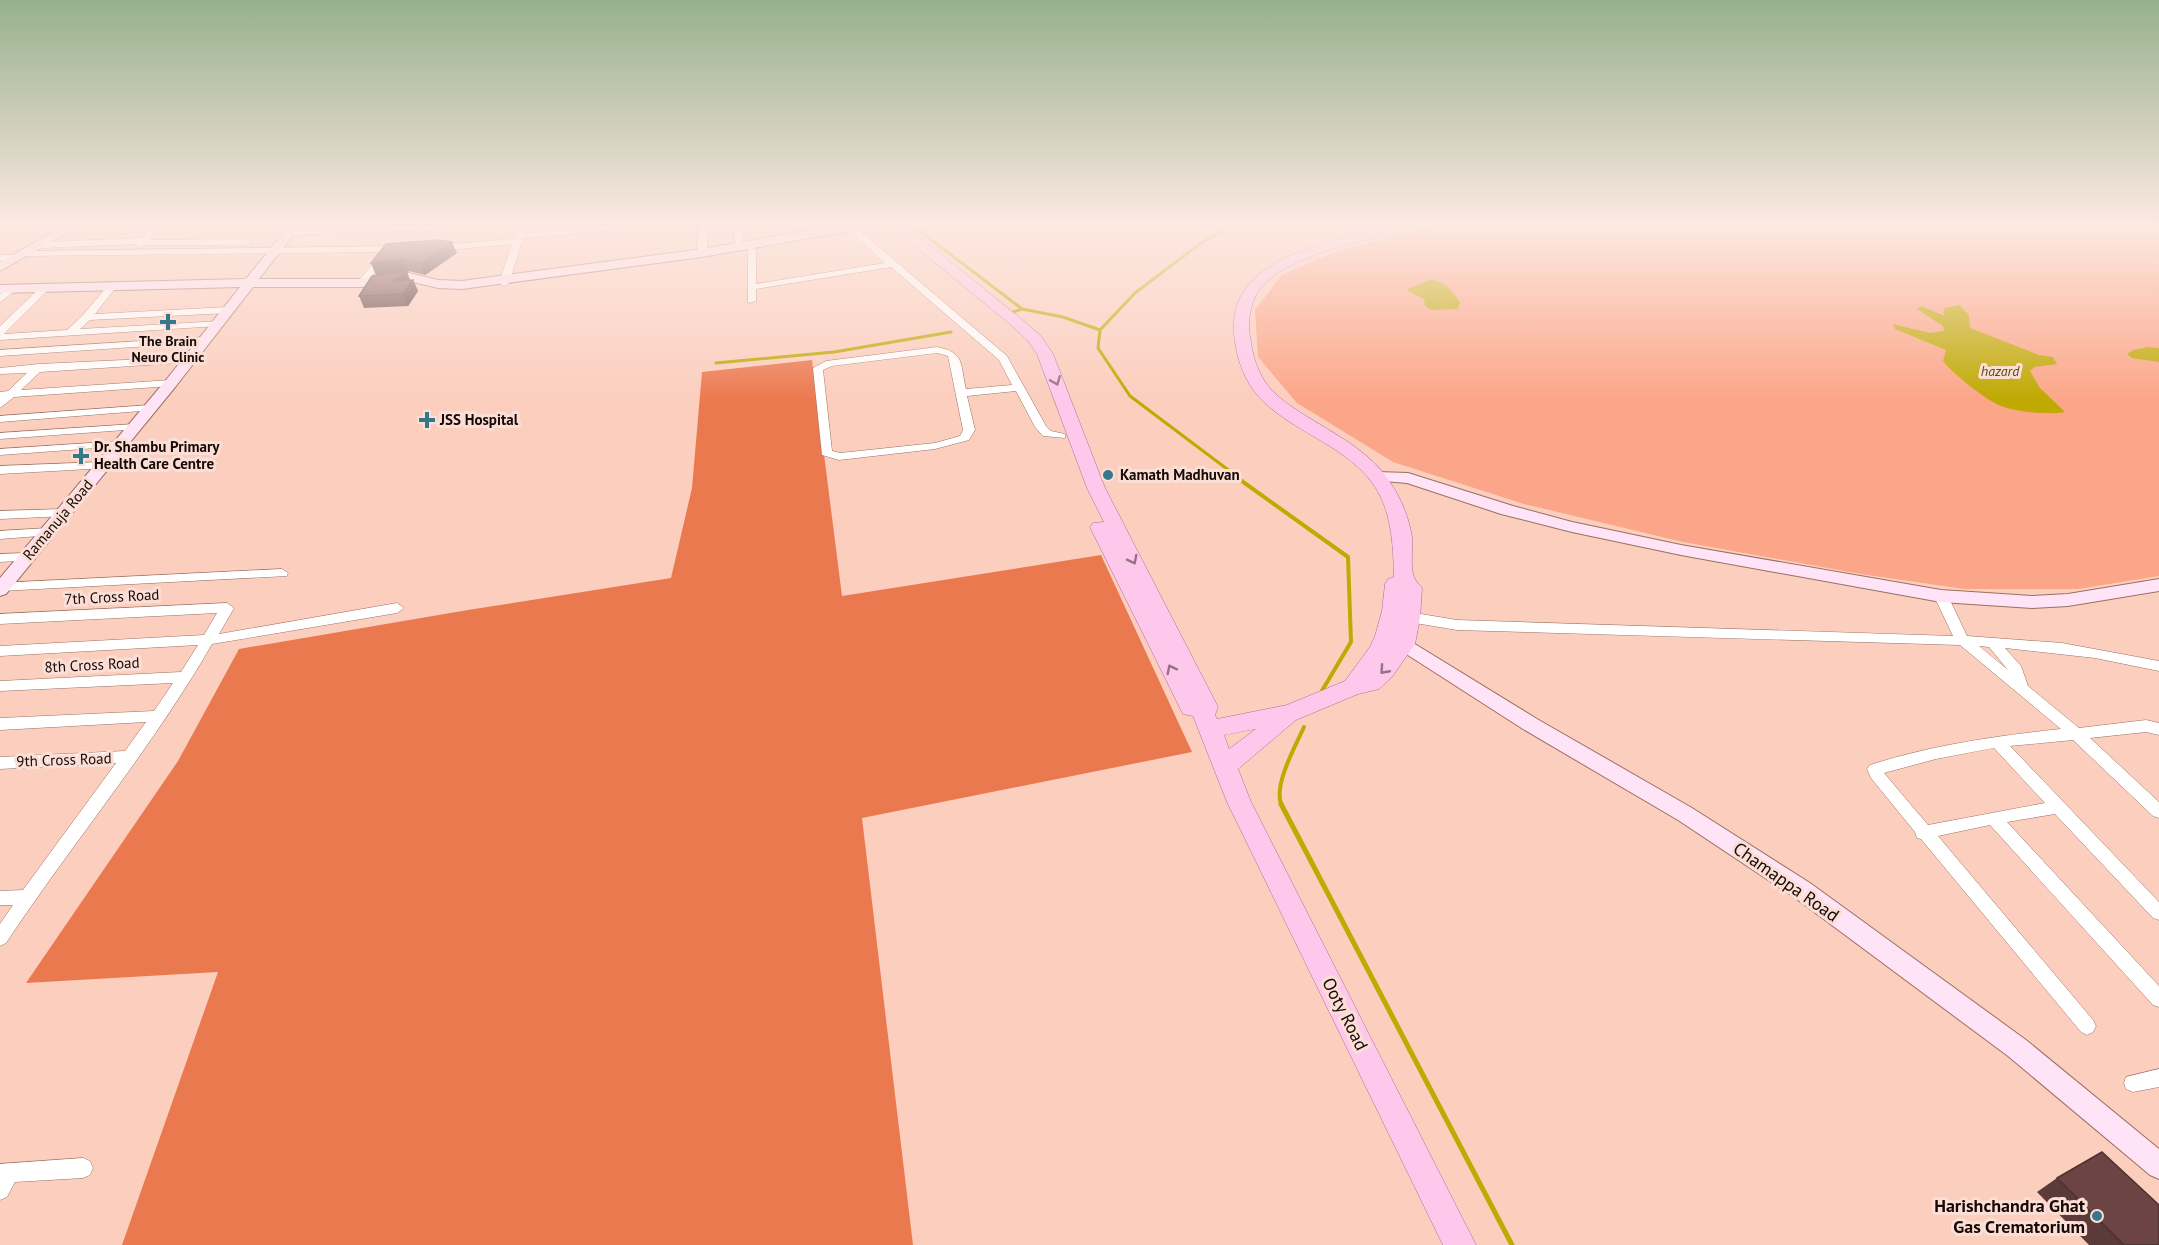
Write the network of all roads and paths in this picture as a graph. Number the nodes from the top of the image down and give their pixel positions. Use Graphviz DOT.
graph roads {
  1 [pos="244,283"];
  2 [pos="249,283"];
  3 [pos="362,283"];
  4 [pos="497,283"];
  5 [pos="771,283"];
  6 [pos="916,283"];
  7 [pos="953,283"];
  8 [pos="963,283"];
  9 [pos="1258,283"];
  10 [pos="112,286"];
  11 [pos="752,286"];
  12 [pos="45,288"];
  13 [pos="7,289"];
  14 [pos="0,299"];
  15 [pos="751,301"];
  16 [pos="228,310"];
  17 [pos="87,317"];
  18 [pos="218,323"];
  19 [pos="0,332"];
  20 [pos="70,332"];
  21 [pos="0,337"];
  22 [pos="205,340"];
  23 [pos="52,350"];
  24 [pos="0,353"];
  25 [pos="189,360"];
  26 [pos="37,369"];
  27 [pos="0,371"];
  28 [pos="171,383"];
  29 [pos="1020,387"];
  30 [pos="961,393"];
  31 [pos="6,394"];
  32 [pos="0,405"];
  33 [pos="150,408"];
  34 [pos="0,418"];
  35 [pos="135,427"];
  36 [pos="0,436"];
  37 [pos="1061,436"];
  38 [pos="121,444"];
  39 [pos="0,452"];
  40 [pos="103,466"];
  41 [pos="2,472"];
  42 [pos="1377,477"];
  43 [pos="64,513"];
  44 [pos="0,515"];
  45 [pos="48,532"];
  46 [pos="0,535"];
  47 [pos="28,557"];
  48 [pos="0,558"];
  49 [pos="282,573"];
  50 [pos="2159,585"];
  51 [pos="1,588"];
  52 [pos="1941,596"];
  53 [pos="397,608"];
  54 [pos="0,619"];
  55 [pos="1399,627"];
  56 [pos="209,640"];
  57 [pos="1962,640"];
  58 [pos="1993,642"];
  59 [pos="0,651"];
  60 [pos="2159,666"];
  61 [pos="186,677"];
  62 [pos="0,686"];
  63 [pos="2021,688"];
  64 [pos="1292,713"];
  65 [pos="160,716"];
  66 [pos="1207,722"];
  67 [pos="0,724"];
  68 [pos="2152,727"];
  69 [pos="2074,732"];
  70 [pos="2159,738"];
  71 [pos="1996,742"];
  72 [pos="128,757"];
  73 [pos="0,763"];
  74 [pos="1228,774"];
  75 [pos="2058,807"];
  76 [pos="2159,812"];
  77 [pos="1993,818"];
  78 [pos="1923,833"];
  79 [pos="26,897"];
  80 [pos="0,898"];
  81 [pos="2159,913"];
  82 [pos="0,938"];
  83 [pos="2159,999"];
  84 [pos="2087,1026"];
  85 [pos="2159,1078"];
  86 [pos="2133,1083"];
  87 [pos="2159,1166"];
  88 [pos="84,1168"];
  89 [pos="1,1179"];
  90 [pos="1460,1245"];
  1 -- 10 [label="street"];
  2 -- 16 [label="street, Ramanuja Road"];
  3 -- 4 [label="street"];
  5 -- 11 [label="street"];
  6 -- 29 [label="street"];
  7 -- 37 [label="main road"];
  8 -- 66 [label="main road, one-way"];
  9 -- 42 [label="main road"];
  10 -- 12 [label="street"];
  10 -- 17 [label="street"];
  11 -- 15 [label="street"];
  12 -- 13 [label="street"];
  12 -- 19 [label="street"];
  13 -- 14 [label="street"];
  16 -- 17 [label="street"];
  16 -- 18 [label="street, Ramanuja Road"];
  17 -- 20 [label="street"];
  18 -- 20 [label="street"];
  18 -- 22 [label="street, Ramanuja Road"];
  20 -- 21 [label="street"];
  20 -- 23 [label="street"];
  22 -- 23 [label="street"];
  22 -- 25 [label="street, Ramanuja Road"];
  23 -- 24 [label="street"];
  23 -- 26 [label="street"];
  25 -- 26 [label="street"];
  25 -- 28 [label="street, Ramanuja Road"];
  26 -- 27 [label="street"];
  26 -- 31 [label="street"];
  28 -- 31 [label="street"];
  28 -- 33 [label="street, Ramanuja Road"];
  29 -- 30 [label="street"];
  29 -- 37 [label="street"];
  30 -- 30 [label="street"];
  31 -- 32 [label="street"];
  33 -- 34 [label="street"];
  33 -- 35 [label="street, Ramanuja Road"];
  35 -- 36 [label="street"];
  35 -- 38 [label="street, Ramanuja Road"];
  66 -- 37 [label="main road, one-way"];
  38 -- 39 [label="street"];
  38 -- 40 [label="street, Ramanuja Road"];
  40 -- 41 [label="street"];
  40 -- 43 [label="street, Ramanuja Road"];
  42 -- 52 [label="street"];
  42 -- 55 [label="main road"];
  43 -- 44 [label="street"];
  43 -- 45 [label="street, Ramanuja Road"];
  45 -- 46 [label="street"];
  45 -- 47 [label="street, Ramanuja Road"];
  47 -- 48 [label="street"];
  47 -- 51 [label="street, Ramanuja Road"];
  49 -- 51 [label="street"];
  50 -- 52 [label="street"];
  52 -- 57 [label="street"];
  53 -- 56 [label="street"];
  54 -- 56 [label="street, 7th Cross Road"];
  55 -- 57 [label="street"];
  55 -- 64 [label="main road"];
  55 -- 87 [label="street, Chamappa Road"];
  56 -- 59 [label="street"];
  56 -- 61 [label="street"];
  57 -- 58 [label="street"];
  57 -- 63 [label="street"];
  58 -- 60 [label="street"];
  58 -- 63 [label="street"];
  61 -- 62 [label="street, 8th Cross Road"];
  61 -- 65 [label="street"];
  63 -- 69 [label="street"];
  64 -- 66 [label="main road"];
  64 -- 74 [label="main road"];
  65 -- 67 [label="street"];
  65 -- 72 [label="street"];
  66 -- 74 [label="main road, Ooty Road"];
  68 -- 69 [label="street"];
  68 -- 70 [label="street"];
  69 -- 71 [label="street"];
  69 -- 76 [label="street"];
  71 -- 75 [label="street"];
  71 -- 78 [label="street"];
  72 -- 73 [label="street, 9th Cross Road"];
  72 -- 79 [label="street"];
  74 -- 90 [label="main road, Ooty Road"];
  75 -- 77 [label="street"];
  75 -- 81 [label="street"];
  77 -- 78 [label="street"];
  77 -- 83 [label="street"];
  78 -- 84 [label="street"];
  79 -- 80 [label="street"];
  79 -- 82 [label="street"];
  85 -- 86 [label="street"];
  88 -- 89 [label="street"];
}
